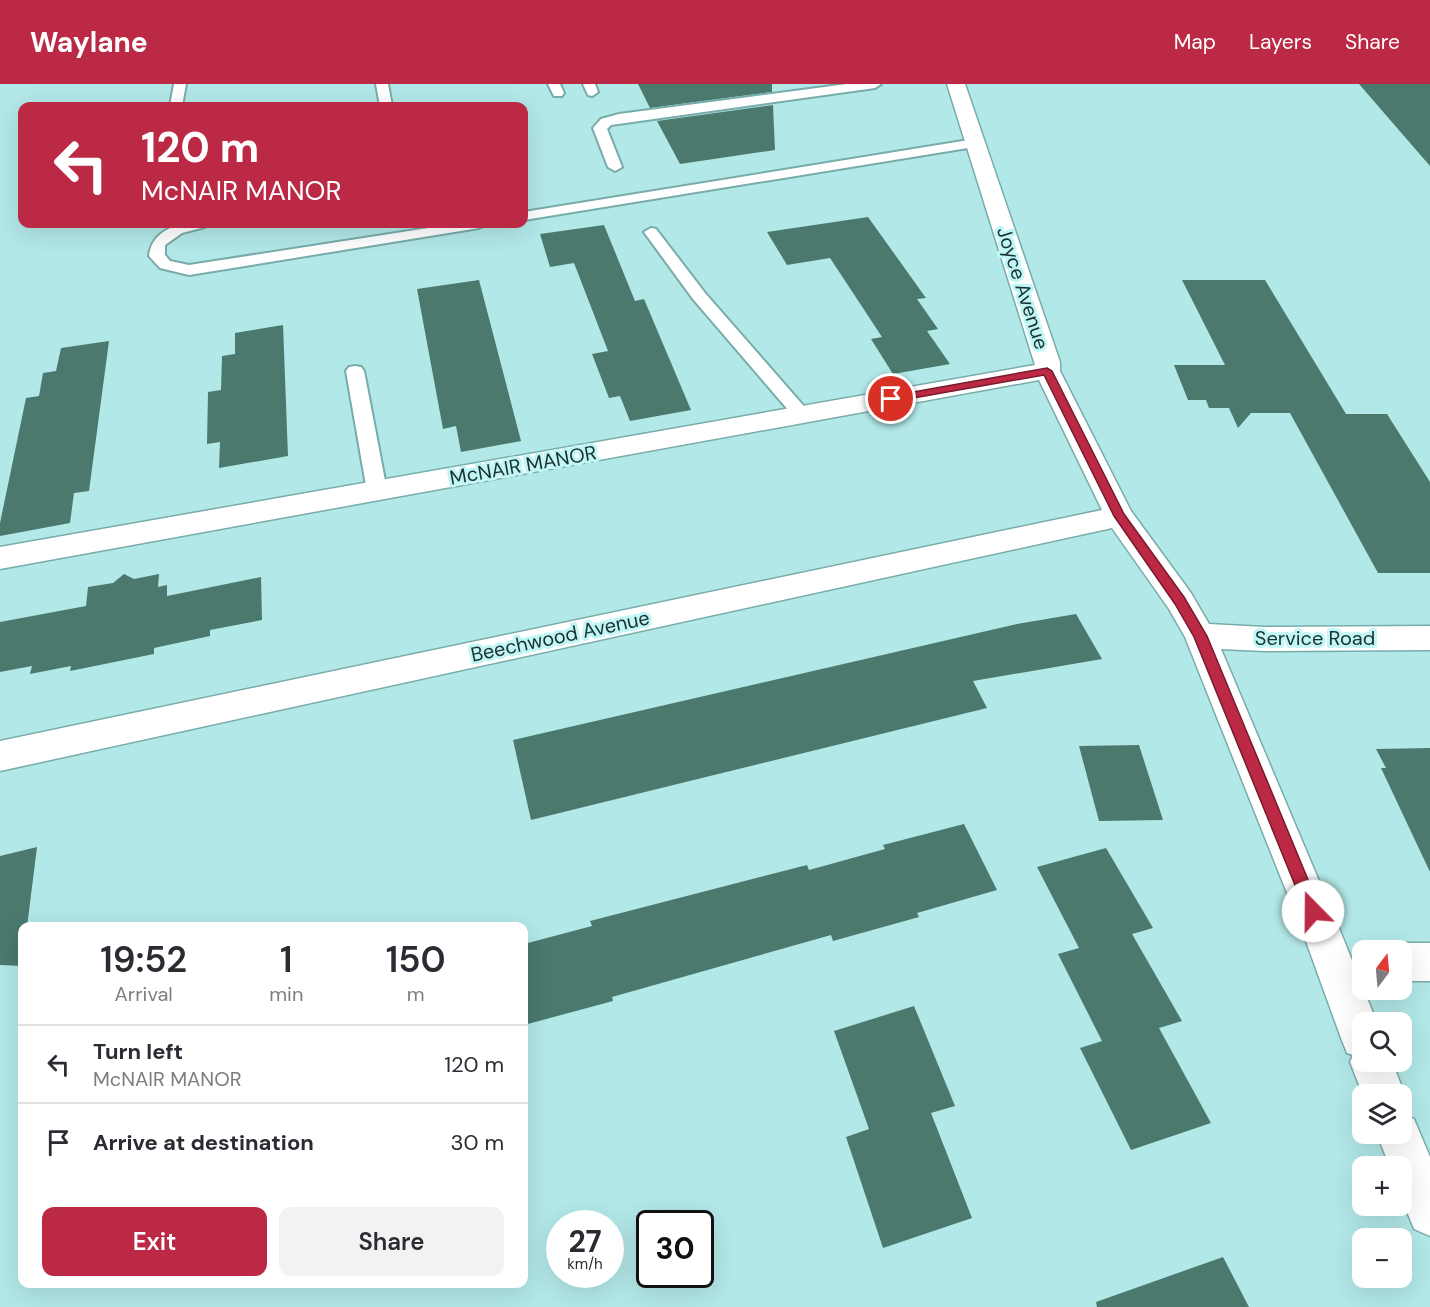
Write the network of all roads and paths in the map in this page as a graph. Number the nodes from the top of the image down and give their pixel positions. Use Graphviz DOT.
graph roads {
  1 [pos="180,84"];
  2 [pos="382,84"];
  3 [pos="875,84"];
  4 [pos="956,84"];
  5 [pos="177,102"];
  6 [pos="385,102"];
  7 [pos="975,143"];
  8 [pos="615,167"];
  9 [pos="528,212"];
  10 [pos="180,228"];
  11 [pos="454,228"];
  12 [pos="651,231"];
  13 [pos="355,371"];
  14 [pos="1047,371"];
  15 [pos="802,415"];
  16 [pos="377,491"];
  17 [pos="1119,516"];
  18 [pos="0,558"];
  19 [pos="1200,636"];
  20 [pos="1430,638"];
  21 [pos="0,756"];
  22 [pos="1412,962"];
  23 [pos="1430,962"];
  24 [pos="1348,963"];
  25 [pos="1357,1012"];
  26 [pos="1403,1144"];
  27 [pos="1430,1213"];
  1 -- 5 [label="lane"];
  2 -- 6 [label="lane"];
  3 -- 8 [label="lane"];
  4 -- 7 [label="street, Joyce Avenue"];
  7 -- 9 [label="lane"];
  7 -- 14 [label="street, Joyce Avenue"];
  10 -- 11 [label="lane"];
  12 -- 15 [label="lane"];
  13 -- 16 [label="lane"];
  14 -- 15 [label="street, McNAIR MANOR"];
  14 -- 17 [label="street, Joyce Avenue"];
  15 -- 16 [label="street, McNAIR MANOR"];
  16 -- 18 [label="street, McNAIR MANOR"];
  17 -- 19 [label="street, Joyce Avenue"];
  17 -- 21 [label="street, Beechwood Avenue"];
  19 -- 20 [label="street, Service Road"];
  19 -- 24 [label="street, Joyce Avenue"];
  22 -- 23 [label="street"];
  24 -- 25 [label="street, Joyce Avenue"];
  26 -- 27 [label="street"];
}
